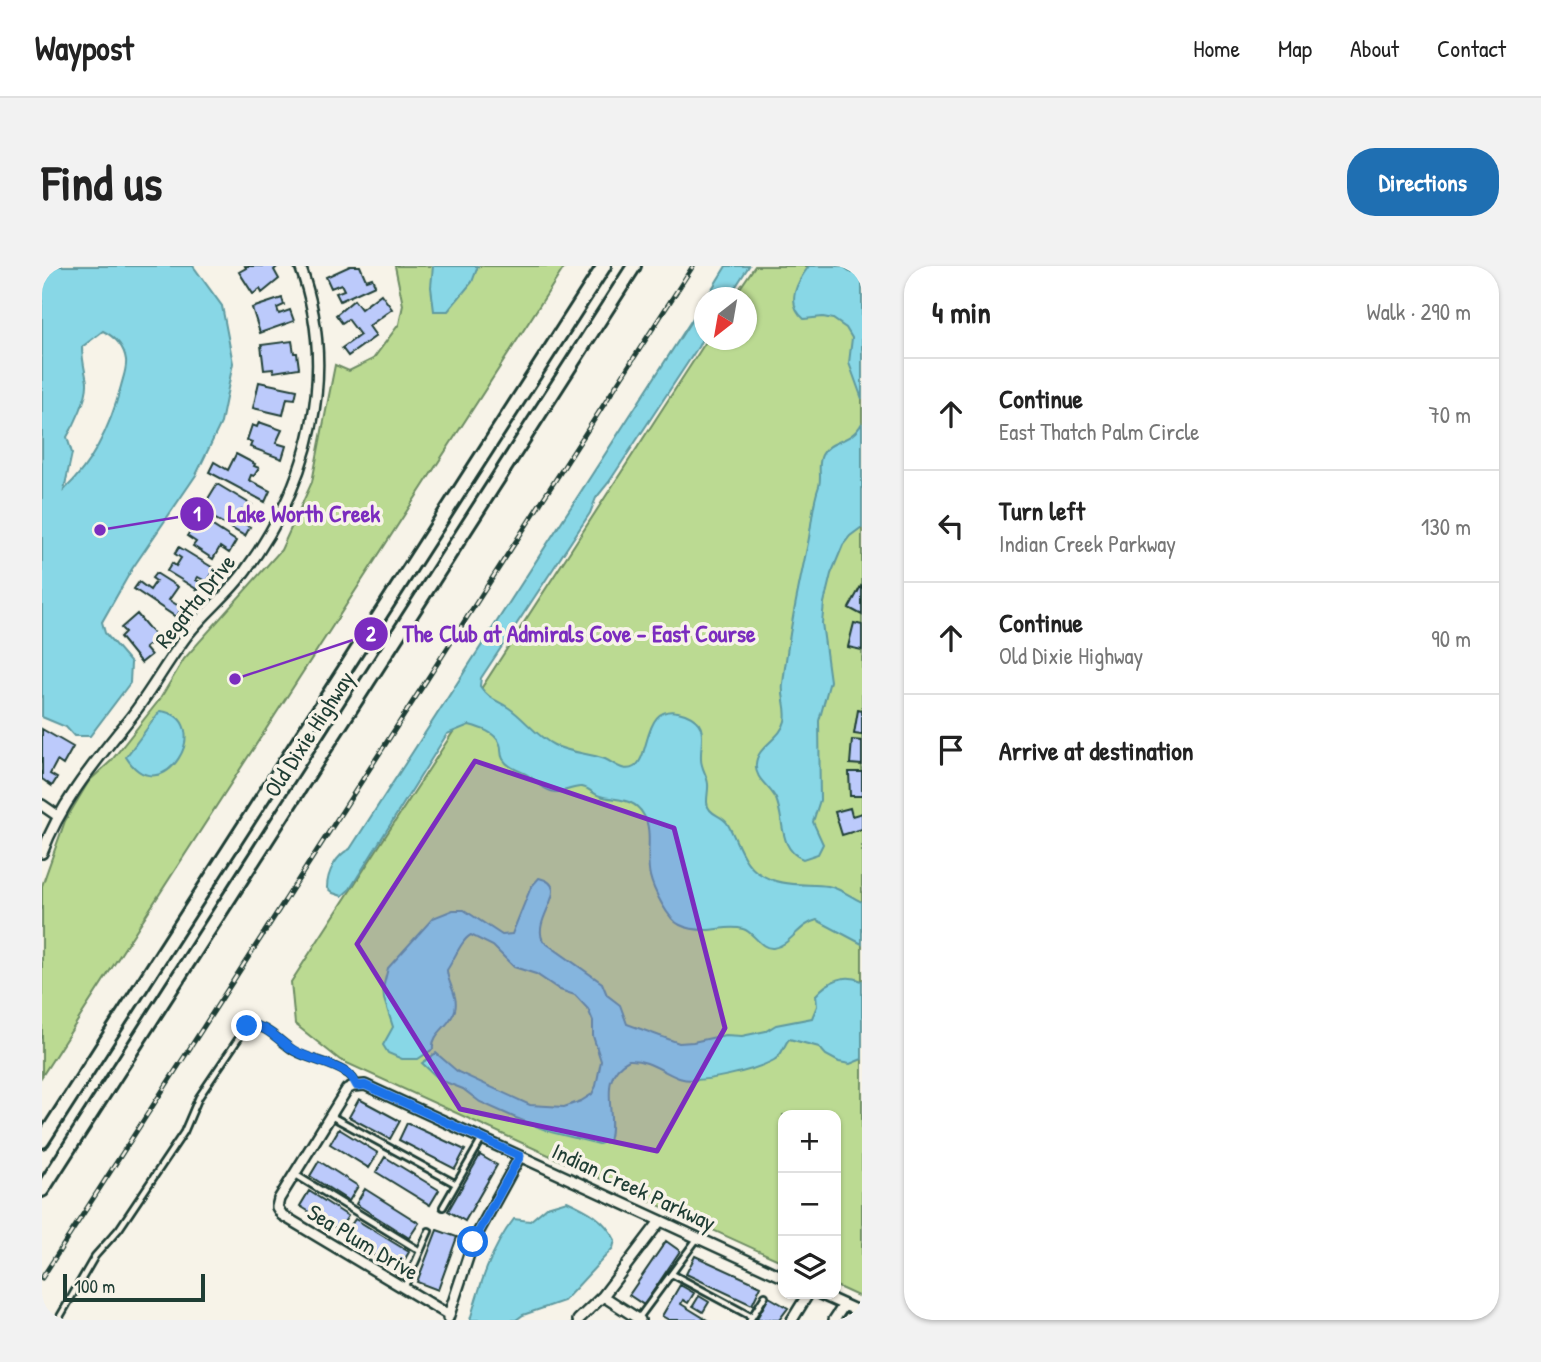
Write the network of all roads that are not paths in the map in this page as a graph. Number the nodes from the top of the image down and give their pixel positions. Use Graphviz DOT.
graph roads {
  1 [pos="300,266"];
  2 [pos="604,266"];
  3 [pos="634,266"];
  4 [pos="42,805"];
  5 [pos="58,816"];
  6 [pos="42,853"];
  7 [pos="355,1086"];
  8 [pos="330,1116"];
  9 [pos="482,1139"];
  10 [pos="42,1141"];
  11 [pos="520,1156"];
  12 [pos="295,1174"];
  13 [pos="456,1184"];
  14 [pos="42,1190"];
  15 [pos="443,1207"];
  16 [pos="660,1221"];
  17 [pos="429,1231"];
  18 [pos="698,1238"];
  19 [pos="420,1251"];
  20 [pos="671,1275"];
  21 [pos="778,1275"];
  22 [pos="404,1290"];
  23 [pos="603,1296"];
  24 [pos="765,1296"];
  25 [pos="805,1299"];
  26 [pos="832,1299"];
  27 [pos="844,1304"];
  28 [pos="862,1313"];
  29 [pos="448,1317"];
  30 [pos="751,1319"];
  31 [pos="58,1320"];
  32 [pos="578,1320"];
  33 [pos="639,1320"];
  34 [pos="792,1320"];
  35 [pos="834,1320"];
  1 -- 5 [label="street, Regatta Drive"];
  2 -- 10 [label="main road, Old Dixie Highway"];
  3 -- 14 [label="main road, Old Dixie Highway"];
  4 -- 5 [label="street"];
  5 -- 6 [label="street, Regatta Drive"];
  7 -- 8 [label="street, Sea Plum Drive"];
  7 -- 9 [label="street, Indian Creek Parkway"];
  7 -- 31 [label="lane"];
  8 -- 12 [label="street, Sea Plum Drive"];
  8 -- 13 [label="lane"];
  9 -- 11 [label="street, Indian Creek Parkway"];
  9 -- 13 [label="lane"];
  11 -- 16 [label="street, Indian Creek Parkway"];
  11 -- 29 [label="street"];
  12 -- 19 [label="lane"];
  12 -- 22 [label="street, Sea Plum Drive"];
  13 -- 15 [label="lane"];
  16 -- 18 [label="street, Indian Creek Parkway"];
  16 -- 23 [label="street"];
  17 -- 19 [label="lane"];
  18 -- 20 [label="lane"];
  18 -- 21 [label="street, Indian Creek Parkway"];
  19 -- 22 [label="lane"];
  20 -- 30 [label="lane"];
  20 -- 33 [label="lane"];
  22 -- 29 [label="street, Sea Plum Drive"];
  23 -- 32 [label="street"];
  23 -- 33 [label="street"];
  24 -- 30 [label="lane"];
  25 -- 34 [label="street"];
  26 -- 27 [label="street"];
  27 -- 28 [label="street"];
  27 -- 35 [label="street"];
}
